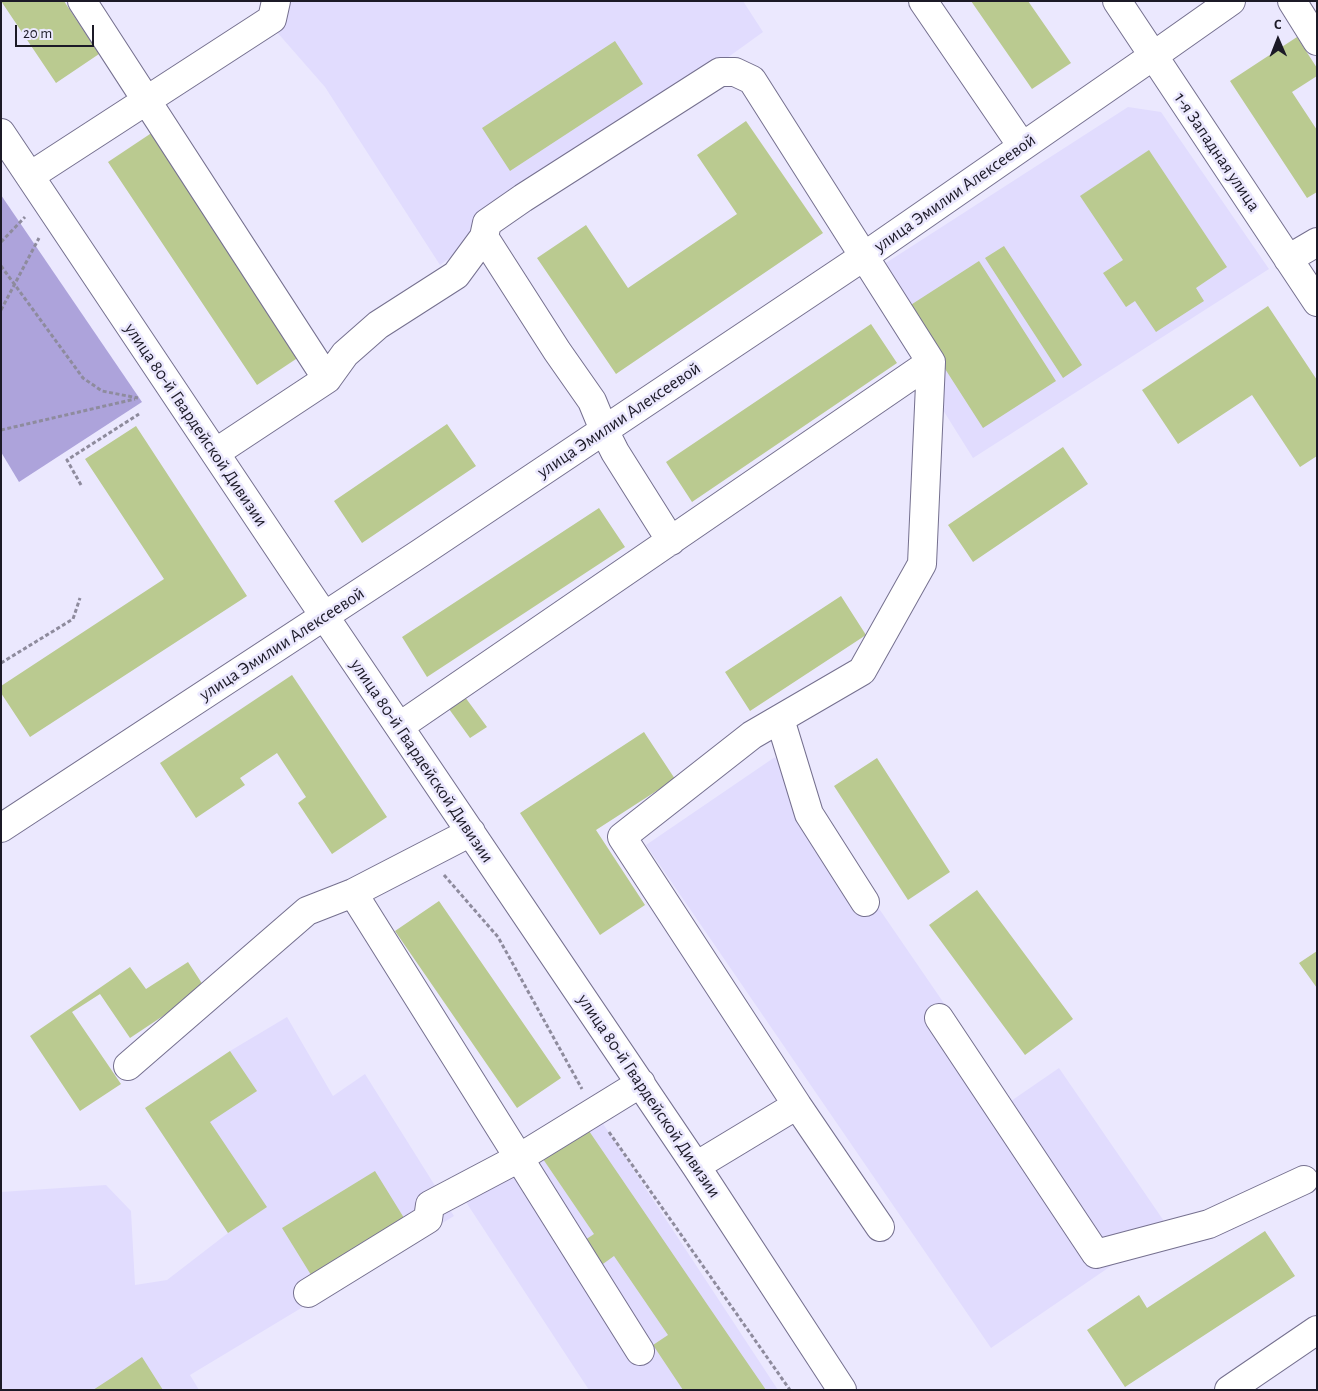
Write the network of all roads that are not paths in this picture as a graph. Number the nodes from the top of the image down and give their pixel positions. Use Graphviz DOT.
graph roads {
  1 [pos="82,1"];
  2 [pos="276,1"];
  3 [pos="923,1"];
  4 [pos="1117,1"];
  5 [pos="1231,1"];
  6 [pos="1292,1"];
  7 [pos="1317,41"];
  8 [pos="1153,56"];
  9 [pos="146,100"];
  10 [pos="1,132"];
  11 [pos="1022,146"];
  12 [pos="30,176"];
  13 [pos="484,237"];
  14 [pos="1317,242"];
  15 [pos="863,256"];
  16 [pos="1288,259"];
  17 [pos="1317,302"];
  18 [pos="930,362"];
  19 [pos="327,379"];
  20 [pos="604,430"];
  21 [pos="215,453"];
  22 [pos="671,541"];
  23 [pos="324,616"];
  24 [pos="780,718"];
  25 [pos="400,726"];
  26 [pos="1,828"];
  27 [pos="470,832"];
  28 [pos="353,893"];
  29 [pos="865,902"];
  30 [pos="939,1018"];
  31 [pos="128,1066"];
  32 [pos="641,1083"];
  33 [pos="797,1105"];
  34 [pos="519,1158"];
  35 [pos="696,1166"];
  36 [pos="1312,1183"];
  37 [pos="880,1227"];
  38 [pos="308,1293"];
  39 [pos="1317,1330"];
  40 [pos="640,1351"];
  41 [pos="842,1390"];
  42 [pos="1229,1390"];
  1 -- 9 [label="street"];
  2 -- 9 [label="street"];
  3 -- 11 [label="street"];
  4 -- 8 [label="street, 1-я Западная улица"];
  5 -- 8 [label="street, улица Эмилии Алексеевой"];
  6 -- 7 [label="street"];
  8 -- 11 [label="street, улица Эмилии Алексеевой"];
  8 -- 16 [label="street, 1-я Западная улица"];
  9 -- 12 [label="street"];
  9 -- 19 [label="street"];
  10 -- 12 [label="street, улица 80-й Гвардейской Дивизии"];
  11 -- 15 [label="street, улица Эмилии Алексеевой"];
  12 -- 21 [label="street, улица 80-й Гвардейской Дивизии"];
  13 -- 15 [label="street"];
  13 -- 19 [label="street"];
  13 -- 20 [label="street"];
  14 -- 16 [label="street"];
  15 -- 18 [label="street"];
  15 -- 20 [label="street, улица Эмилии Алексеевой"];
  16 -- 17 [label="street, 1-я Западная улица"];
  18 -- 22 [label="street"];
  18 -- 24 [label="street"];
  19 -- 21 [label="street"];
  20 -- 22 [label="street"];
  20 -- 23 [label="street, улица Эмилии Алексеевой"];
  21 -- 23 [label="street, улица 80-й Гвардейской Дивизии"];
  22 -- 25 [label="street"];
  23 -- 25 [label="street, улица 80-й Гвардейской Дивизии"];
  23 -- 26 [label="street, улица Эмилии Алексеевой"];
  24 -- 29 [label="street"];
  24 -- 33 [label="street"];
  25 -- 27 [label="street, улица 80-й Гвардейской Дивизии"];
  27 -- 28 [label="street"];
  27 -- 32 [label="street, улица 80-й Гвардейской Дивизии"];
  28 -- 31 [label="street"];
  28 -- 34 [label="street"];
  30 -- 36 [label="street"];
  32 -- 34 [label="street"];
  32 -- 35 [label="street, улица 80-й Гвардейской Дивизии"];
  33 -- 35 [label="street"];
  33 -- 37 [label="street"];
  34 -- 38 [label="street"];
  34 -- 40 [label="street"];
  35 -- 41 [label="street, улица 80-й Гвардейской Дивизии"];
  39 -- 42 [label="street"];
}
